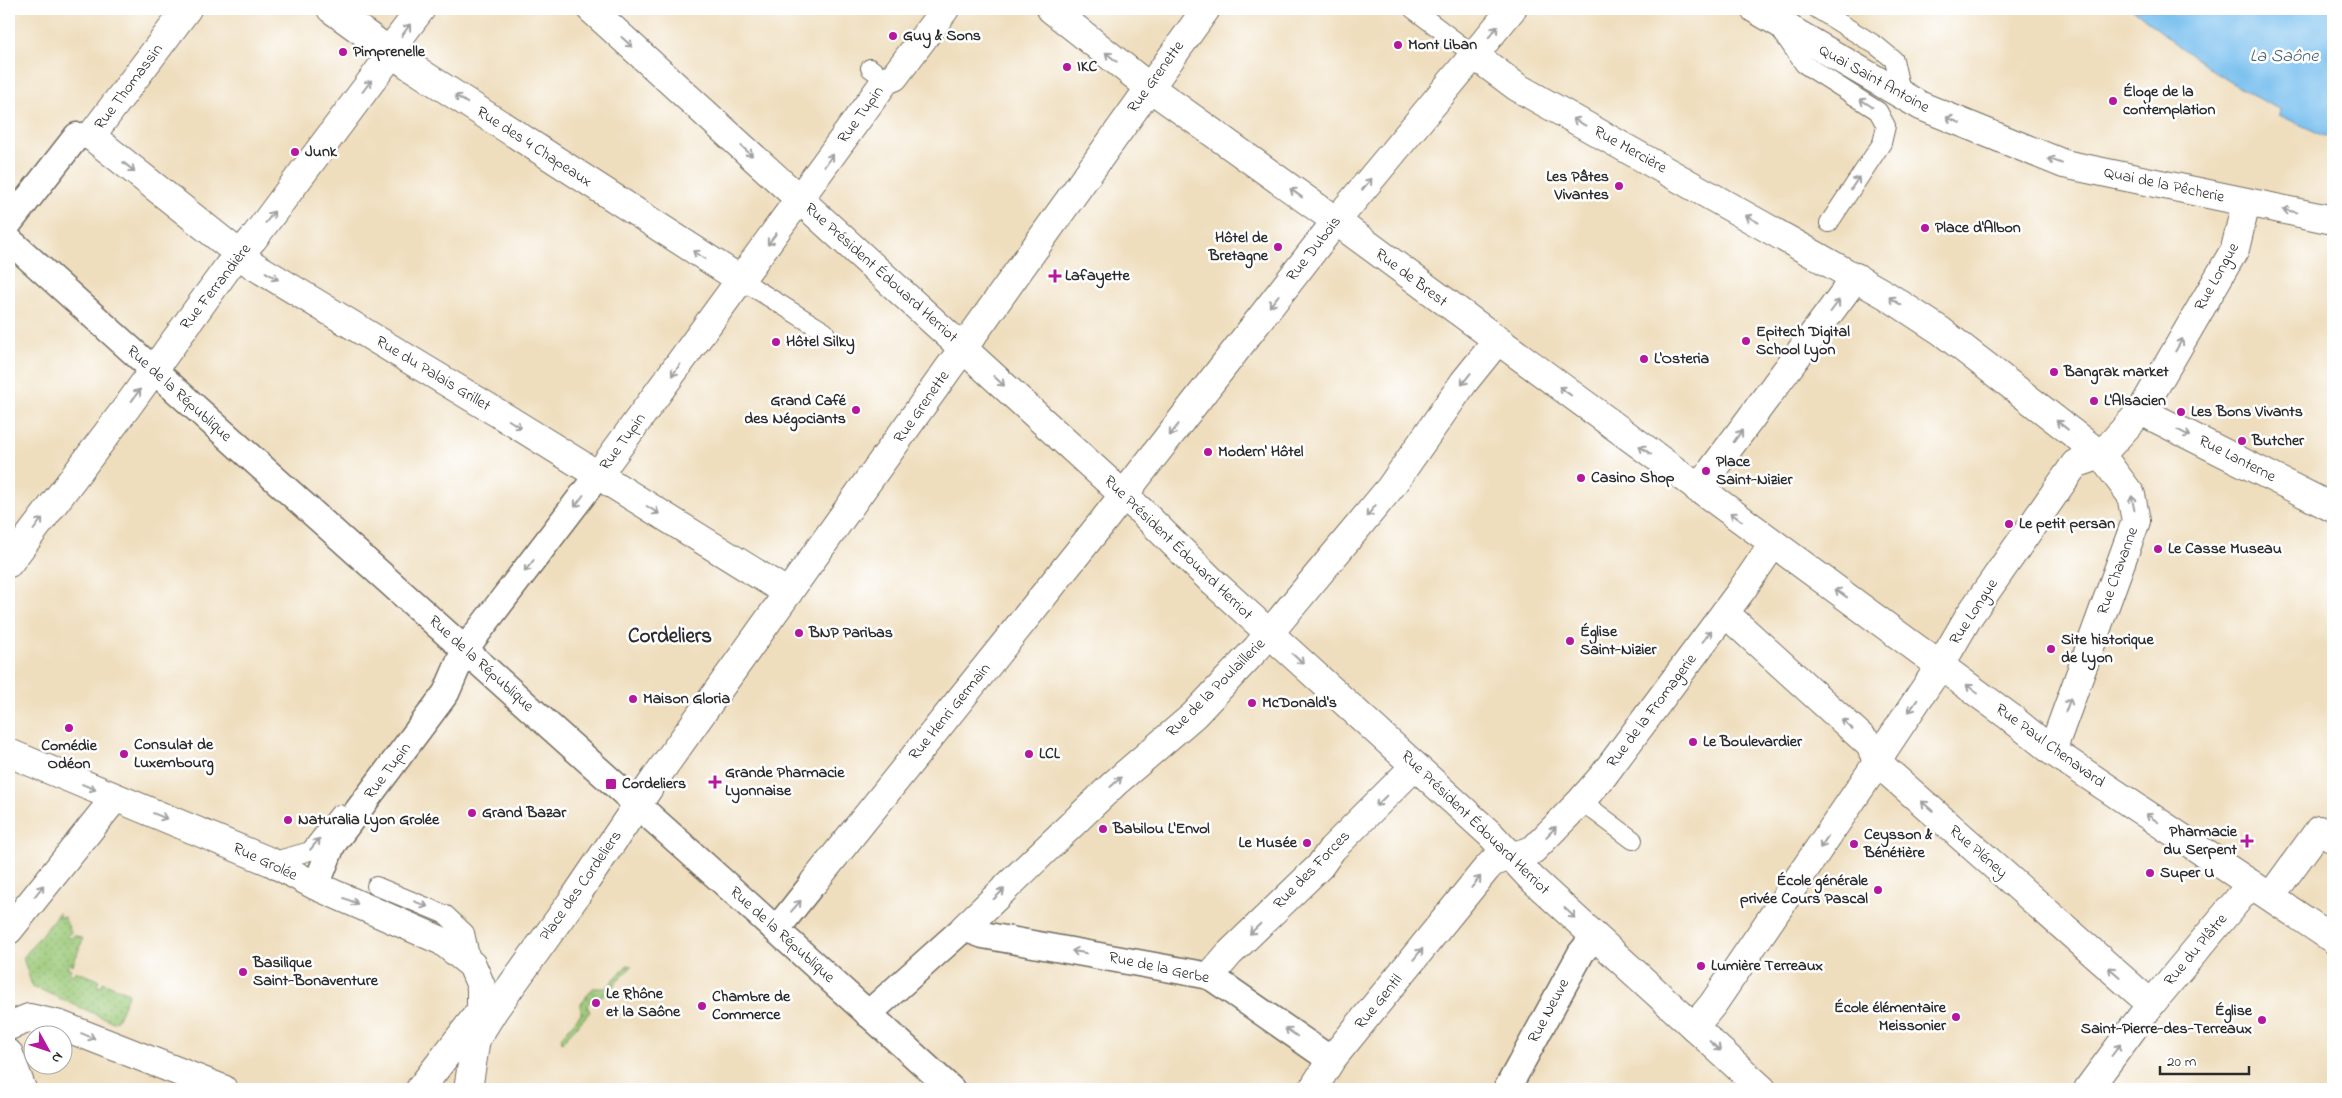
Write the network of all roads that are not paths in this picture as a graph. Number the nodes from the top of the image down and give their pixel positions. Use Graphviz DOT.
graph roads {
  1 [pos="187,9"];
  2 [pos="331,9"];
  3 [pos="421,9"];
  4 [pos="592,9"];
  5 [pos="945,9"];
  6 [pos="1051,9"];
  7 [pos="1206,9"];
  8 [pos="1413,9"];
  9 [pos="1512,9"];
  10 [pos="1817,9"];
  11 [pos="1765,15"];
  12 [pos="1844,25"];
  13 [pos="1806,40"];
  14 [pos="391,52"];
  15 [pos="1474,55"];
  16 [pos="1149,87"];
  17 [pos="1902,96"];
  18 [pos="91,136"];
  19 [pos="1998,138"];
  20 [pos="801,200"];
  21 [pos="2246,203"];
  22 [pos="2333,220"];
  23 [pos="1336,221"];
  24 [pos="9,222"];
  25 [pos="1829,223"];
  26 [pos="9,240"];
  27 [pos="240,255"];
  28 [pos="1856,277"];
  29 [pos="741,280"];
  30 [pos="825,332"];
  31 [pos="1497,341"];
  32 [pos="964,348"];
  33 [pos="154,371"];
  34 [pos="2141,411"];
  35 [pos="2101,455"];
  36 [pos="598,475"];
  37 [pos="1698,489"];
  38 [pos="1124,495"];
  39 [pos="2333,508"];
  40 [pos="1773,544"];
  41 [pos="9,563"];
  42 [pos="788,593"];
  43 [pos="1725,613"];
  44 [pos="1270,634"];
  45 [pos="465,650"];
  46 [pos="1940,666"];
  47 [pos="2052,751"];
  48 [pos="9,753"];
  49 [pos="1877,761"];
  50 [pos="1415,766"];
  51 [pos="362,786"];
  52 [pos="114,798"];
  53 [pos="1581,801"];
  54 [pos="637,805"];
  55 [pos="2329,826"];
  56 [pos="1633,840"];
  57 [pos="1512,857"];
  58 [pos="271,862"];
  59 [pos="814,882"];
  60 [pos="316,886"];
  61 [pos="376,886"];
  62 [pos="2261,890"];
  63 [pos="964,928"];
  64 [pos="9,930"];
  65 [pos="776,930"];
  66 [pos="2331,932"];
  67 [pos="1595,936"];
  68 [pos="472,965"];
  69 [pos="524,967"];
  70 [pos="1210,976"];
  71 [pos="2151,1004"];
  72 [pos="481,1010"];
  73 [pos="868,1014"];
  74 [pos="9,1026"];
  75 [pos="1694,1027"];
  76 [pos="476,1039"];
  77 [pos="9,1054"];
  78 [pos="1331,1060"];
  79 [pos="427,1079"];
  80 [pos="22,1089"];
  81 [pos="223,1089"];
  82 [pos="453,1089"];
  83 [pos="468,1089"];
  84 [pos="951,1089"];
  85 [pos="1313,1089"];
  86 [pos="1507,1089"];
  87 [pos="1762,1089"];
  88 [pos="2088,1089"];
  1 -- 18 [label="street, Rue Thomassin"];
  2 -- 14 [label="street, Rue des 4 Chapeaux"];
  14 -- 3 [label="street, Rue Ferrandière, one-way"];
  4 -- 20 [label="street, Rue Président Édouard Herriot, one-way"];
  20 -- 5 [label="street, Rue Tupin, one-way"];
  16 -- 6 [label="street, Rue de Brest, one-way"];
  7 -- 16 [label="street, Rue Grenette"];
  8 -- 15 [label="lane, Rue Mercière"];
  15 -- 9 [label="street, Rue Dubois, one-way"];
  10 -- 12 [label="lane"];
  11 -- 13 [label="street, Quai Saint Antoine"];
  25 -- 11 [label="lane, one-way"];
  12 -- 13 [label="lane"];
  12 -- 17 [label="lane"];
  13 -- 17 [label="street, Quai Saint Antoine"];
  27 -- 14 [label="street, Rue Ferrandière, one-way"];
  29 -- 14 [label="street, Rue des 4 Chapeaux, one-way"];
  23 -- 15 [label="street, Rue Dubois, one-way"];
  28 -- 15 [label="street, Rue Mercière, one-way"];
  23 -- 16 [label="street, Rue de Brest, one-way"];
  16 -- 32 [label="street, Rue Grenette"];
  19 -- 17 [label="street, Quai Saint Antoine, one-way"];
  18 -- 24 [label="street, Rue Thomassin"];
  18 -- 27 [label="street, Rue du Palais Grillet, one-way"];
  21 -- 19 [label="street, Quai de la Pêcherie, one-way"];
  20 -- 29 [label="street, Rue Tupin, one-way"];
  20 -- 32 [label="street, Rue Président Édouard Herriot"];
  22 -- 21 [label="street, Quai de la Pêcherie, one-way"];
  34 -- 21 [label="street, Rue Longue, one-way"];
  23 -- 31 [label="street, Rue de Brest"];
  23 -- 38 [label="street, Rue Dubois, one-way"];
  26 -- 33 [label="street, Rue de la République"];
  27 -- 33 [label="street, Rue Ferrandière"];
  27 -- 36 [label="street, Rue du Palais Grillet, one-way"];
  35 -- 28 [label="street, Rue Chavanne, one-way"];
  37 -- 28 [label="street, one-way"];
  29 -- 30 [label="lane"];
  29 -- 36 [label="street, Rue Tupin, one-way"];
  37 -- 31 [label="street, Rue de Brest, one-way"];
  31 -- 44 [label="street, Rue de la Poulaillerie, one-way"];
  32 -- 38 [label="street, Rue Président Édouard Herriot, one-way"];
  32 -- 42 [label="street, Rue Grenette"];
  41 -- 33 [label="street, Rue Ferrandière, one-way"];
  33 -- 45 [label="street, Rue de la République"];
  34 -- 35 [label="street, Rue Longue"];
  34 -- 39 [label="street, Rue Lanterne, one-way"];
  35 -- 46 [label="street, Rue Longue"];
  47 -- 35 [label="street, Rue Chavanne, one-way"];
  36 -- 42 [label="street, Rue du Palais Grillet, one-way"];
  36 -- 45 [label="street, Rue Tupin, one-way"];
  40 -- 37 [label="street, Rue de Brest, one-way"];
  38 -- 44 [label="street, Rue Président Édouard Herriot"];
  38 -- 59 [label="street, Rue Henri Germain"];
  40 -- 43 [label="street, Rue de la Fromagerie"];
  46 -- 40 [label="street, Rue Paul Chenavard, one-way"];
  42 -- 54 [label="street, Rue Grenette"];
  49 -- 43 [label="street, Rue Pléney, one-way"];
  53 -- 43 [label="street, Rue de la Fromagerie, one-way"];
  44 -- 50 [label="street, Rue Président Édouard Herriot, one-way"];
  63 -- 44 [label="street, Rue de la Poulaillerie, one-way"];
  45 -- 54 [label="street, Rue de la République"];
  45 -- 60 [label="street, Rue Tupin"];
  47 -- 46 [label="street, Rue Paul Chenavard, one-way"];
  46 -- 49 [label="street, Rue Longue, one-way"];
  62 -- 47 [label="street, Rue Paul Chenavard, one-way"];
  48 -- 52 [label="street, Rue Grolée, one-way"];
  71 -- 49 [label="street, Rue Pléney, one-way"];
  49 -- 75 [label="street, Rue Longue, one-way"];
  50 -- 57 [label="street, Rue Président Édouard Herriot"];
  50 -- 70 [label="street, Rue des Forces, one-way"];
  58 -- 51 [label="lane, one-way"];
  52 -- 58 [label="street, Rue Grolée, one-way"];
  64 -- 52 [label="street, one-way"];
  53 -- 56 [label="lane"];
  57 -- 53 [label="street, Rue de la Fromagerie, one-way"];
  54 -- 65 [label="street, Rue de la République"];
  54 -- 69 [label="street, Place des Cordeliers"];
  55 -- 62 [label="street, Rue du Plâtre"];
  57 -- 67 [label="street, Rue Président Édouard Herriot, one-way"];
  78 -- 57 [label="street, Rue Gentil, one-way"];
  58 -- 60 [label="street, Rue Grolée"];
  65 -- 59 [label="street, Rue Henri Germain, one-way"];
  60 -- 68 [label="street, Rue Grolée, one-way"];
  61 -- 68 [label="lane, one-way"];
  62 -- 66 [label="street, Rue Paul Chenavard"];
  62 -- 71 [label="street, Rue du Plâtre"];
  70 -- 63 [label="street, Rue de la Gerbe, one-way"];
  63 -- 73 [label="street, Rue de la Poulaillerie"];
  65 -- 73 [label="street, Rue de la République"];
  67 -- 75 [label="street, Rue Président Édouard Herriot"];
  67 -- 86 [label="street, Rue Neuve"];
  68 -- 69 [label="street"];
  68 -- 72 [label="street, Rue Grolée"];
  69 -- 72 [label="street, Place des Cordeliers"];
  69 -- 76 [label="street, Place des Cordeliers"];
  78 -- 70 [label="street, Rue de la Gerbe, one-way"];
  88 -- 71 [label="street, Rue du Plâtre, one-way"];
  72 -- 76 [label="street, Rue Grolée"];
  72 -- 79 [label="street, Place des Cordeliers"];
  73 -- 84 [label="street, Rue de la République"];
  74 -- 81 [label="street, one-way"];
  75 -- 87 [label="street, Rue Président Édouard Herriot, one-way"];
  76 -- 83 [label="street, Place des Cordeliers"];
  77 -- 80 [label="street"];
  78 -- 85 [label="street, Rue Gentil"];
  79 -- 82 [label="street"];
}
